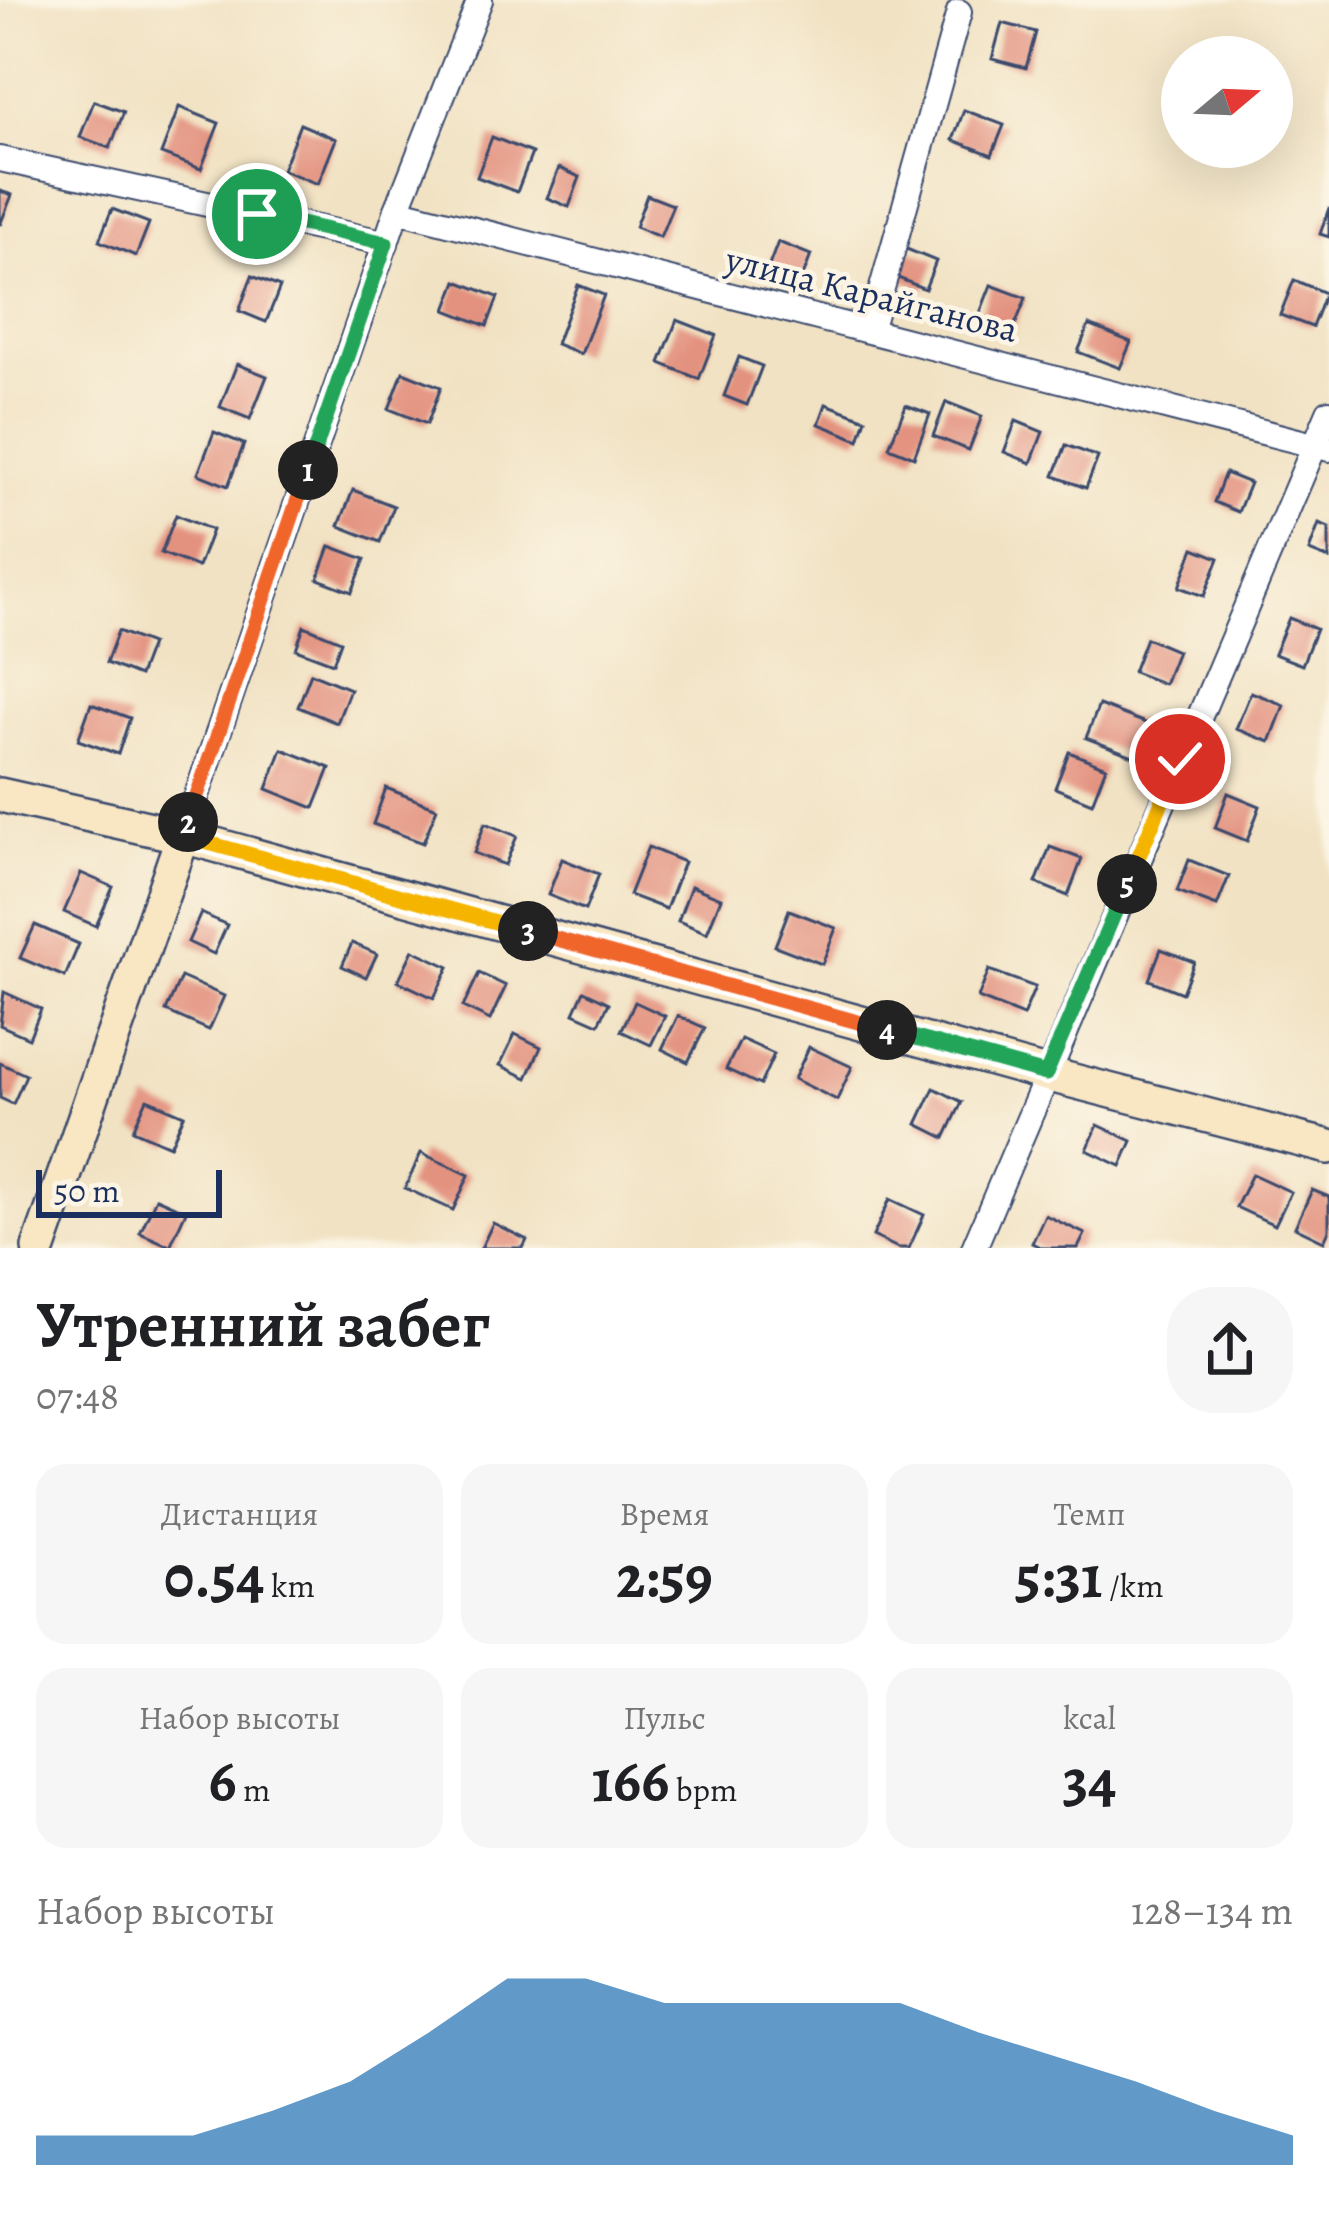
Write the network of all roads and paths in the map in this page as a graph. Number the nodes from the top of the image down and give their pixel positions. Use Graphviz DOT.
graph roads {
  1 [pos="480,0"];
  2 [pos="959,12"];
  3 [pos="0,158"];
  4 [pos="397,211"];
  5 [pos="386,243"];
  6 [pos="870,331"];
  7 [pos="1329,412"];
  8 [pos="1322,447"];
  9 [pos="0,795"];
  10 [pos="183,836"];
  11 [pos="1046,1074"];
  12 [pos="1329,1147"];
  13 [pos="40,1248"];
  14 [pos="974,1248"];
  1 -- 4 [label="street"];
  2 -- 6 [label="street"];
  3 -- 5 [label="street"];
  4 -- 5 [label="street"];
  4 -- 6 [label="street, улица Карайганова"];
  5 -- 10 [label="street"];
  6 -- 8 [label="street, улица Карайганова"];
  7 -- 8 [label="street"];
  8 -- 11 [label="street"];
  9 -- 10 [label="street"];
  10 -- 11 [label="street"];
  10 -- 13 [label="street"];
  11 -- 12 [label="street"];
  11 -- 14 [label="street"];
}
